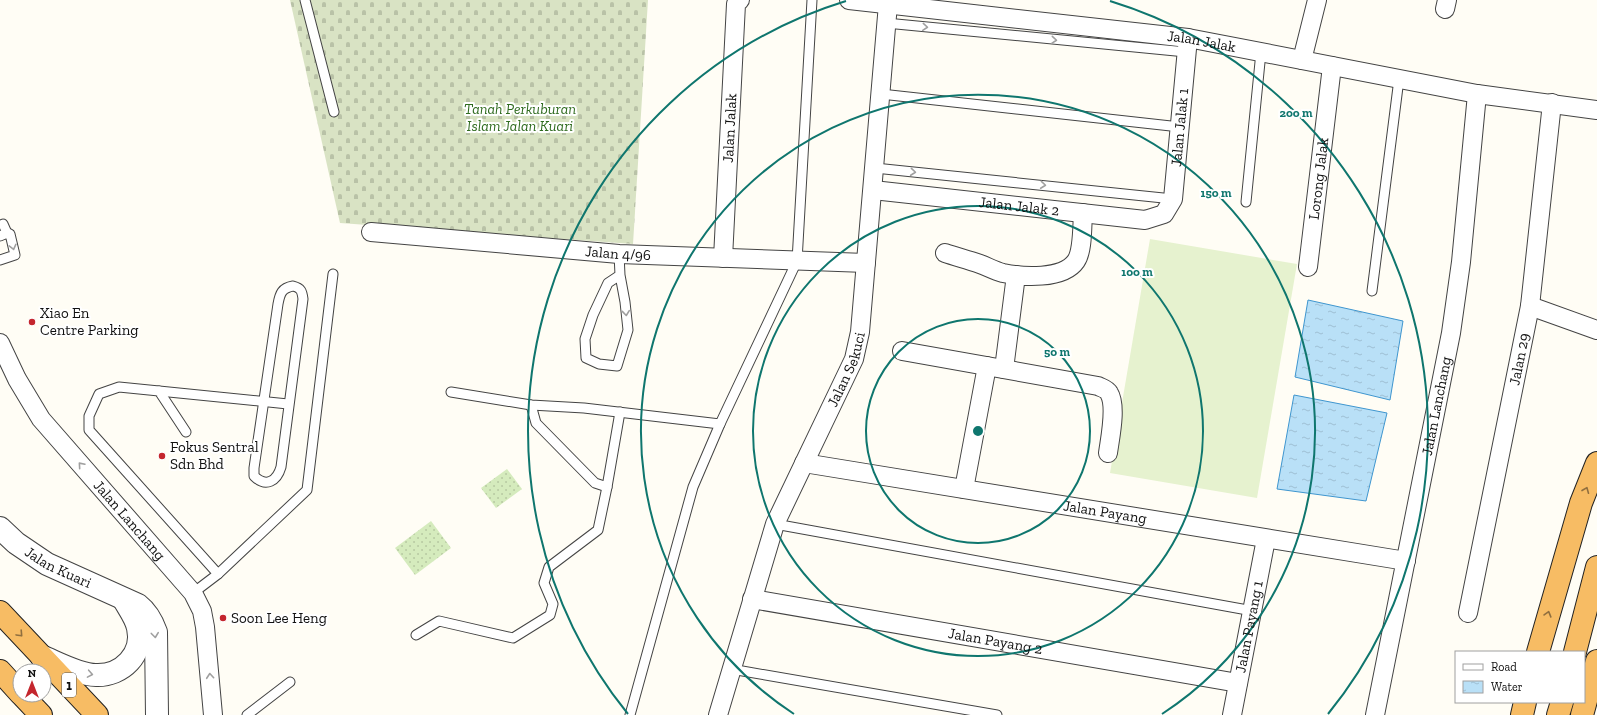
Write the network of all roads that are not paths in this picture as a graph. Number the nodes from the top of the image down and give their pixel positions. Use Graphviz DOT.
graph roads {
  1 [pos="305,0"];
  2 [pos="740,0"];
  3 [pos="812,0"];
  4 [pos="849,0"];
  5 [pos="1317,0"];
  6 [pos="888,4"];
  7 [pos="886,24"];
  8 [pos="1187,45"];
  9 [pos="1261,52"];
  10 [pos="1302,60"];
  11 [pos="1332,66"];
  12 [pos="1399,79"];
  13 [pos="881,94"];
  14 [pos="1477,94"];
  15 [pos="1552,103"];
  16 [pos="1597,110"];
  17 [pos="334,112"];
  18 [pos="1180,127"];
  19 [pos="875,168"];
  20 [pos="873,190"];
  21 [pos="1173,199"];
  22 [pos="1246,202"];
  23 [pos="1083,213"];
  24 [pos="1164,214"];
  25 [pos="3,224"];
  26 [pos="371,232"];
  27 [pos="4,235"];
  28 [pos="945,253"];
  29 [pos="620,254"];
  30 [pos="723,258"];
  31 [pos="0,260"];
  32 [pos="797,261"];
  33 [pos="866,263"];
  34 [pos="1308,267"];
  35 [pos="333,274"];
  36 [pos="620,274"];
  37 [pos="1016,276"];
  38 [pos="1372,291"];
  39 [pos="1530,306"];
  40 [pos="1597,330"];
  41 [pos="0,342"];
  42 [pos="902,351"];
  43 [pos="996,368"];
  44 [pos="159,391"];
  45 [pos="451,392"];
  46 [pos="265,402"];
  47 [pos="288,404"];
  48 [pos="531,406"];
  49 [pos="620,412"];
  50 [pos="720,424"];
  51 [pos="186,432"];
  52 [pos="1108,454"];
  53 [pos="804,463"];
  54 [pos="1597,463"];
  55 [pos="607,487"];
  56 [pos="964,489"];
  57 [pos="775,524"];
  58 [pos="0,528"];
  59 [pos="1266,539"];
  60 [pos="1406,561"];
  61 [pos="1597,567"];
  62 [pos="218,574"];
  63 [pos="193,593"];
  64 [pos="122,598"];
  65 [pos="752,599"];
  66 [pos="1253,611"];
  67 [pos="0,612"];
  68 [pos="1468,613"];
  69 [pos="416,635"];
  70 [pos="1538,651"];
  71 [pos="1575,651"];
  72 [pos="41,656"];
  73 [pos="1597,661"];
  74 [pos="731,669"];
  75 [pos="0,671"];
  76 [pos="290,682"];
  77 [pos="1238,683"];
  78 [pos="12,686"];
  79 [pos="29,703"];
  80 [pos="1525,703"];
  81 [pos="1562,703"];
  82 [pos="41,715"];
  83 [pos="97,715"];
  84 [pos="157,715"];
  85 [pos="213,715"];
  86 [pos="247,715"];
  87 [pos="630,715"];
  88 [pos="718,715"];
  89 [pos="997,715"];
  90 [pos="1232,715"];
  91 [pos="1375,715"];
  92 [pos="1522,715"];
  93 [pos="1558,715"];
  94 [pos="1582,715"];
  1 -- 17 [label="lane"];
  2 -- 30 [label="street, Jalan Jalak"];
  3 -- 32 [label="lane"];
  4 -- 6 [label="street, Jalan Jalak"];
  5 -- 10 [label="street"];
  6 -- 7 [label="street, Jalan Sekuci"];
  6 -- 8 [label="street, Jalan Jalak"];
  7 -- 8 [label="lane, one-way"];
  7 -- 13 [label="street, Jalan Sekuci"];
  8 -- 9 [label="street, Jalan Jalak"];
  8 -- 18 [label="street, Jalan Jalak 1"];
  9 -- 10 [label="street, Jalan Jalak"];
  9 -- 22 [label="lane"];
  10 -- 11 [label="street, Jalan Jalak"];
  11 -- 12 [label="street, Jalan Jalak"];
  11 -- 34 [label="street, Lorong Jalak"];
  12 -- 14 [label="street, Jalan Jalak"];
  12 -- 38 [label="lane"];
  13 -- 18 [label="lane"];
  13 -- 19 [label="street, Jalan Sekuci"];
  14 -- 15 [label="street, Jalan Jalak"];
  14 -- 60 [label="street, Jalan Lanchang"];
  15 -- 16 [label="street, Jalan Jalak"];
  15 -- 39 [label="street, Jalan 29"];
  18 -- 21 [label="street, Jalan Jalak 1"];
  19 -- 20 [label="street, Jalan Sekuci"];
  19 -- 21 [label="lane, one-way"];
  20 -- 23 [label="street, Jalan Jalak 2"];
  20 -- 33 [label="street, Jalan Sekuci"];
  21 -- 24 [label="street, Jalan Jalak 1"];
  23 -- 24 [label="street, Jalan Jalak 2"];
  23 -- 37 [label="street"];
  25 -- 27 [label="lane"];
  26 -- 29 [label="street, Jalan 4/96"];
  27 -- 31 [label="lane, one-way"];
  28 -- 37 [label="street"];
  29 -- 30 [label="street, Jalan 4/96"];
  29 -- 36 [label="lane"];
  30 -- 32 [label="street, Jalan 4/96"];
  32 -- 33 [label="street, Jalan 4/96"];
  32 -- 50 [label="lane"];
  33 -- 53 [label="street, Jalan Sekuci"];
  35 -- 62 [label="lane"];
  36 -- 36 [label="lane, one-way"];
  37 -- 43 [label="street"];
  39 -- 40 [label="street"];
  39 -- 68 [label="street, Jalan 29"];
  63 -- 41 [label="street, Jalan Lanchang, one-way"];
  42 -- 43 [label="street"];
  43 -- 52 [label="street"];
  43 -- 56 [label="street"];
  44 -- 46 [label="lane"];
  44 -- 51 [label="lane"];
  44 -- 62 [label="lane"];
  45 -- 48 [label="lane"];
  46 -- 47 [label="lane"];
  46 -- 47 [label="lane"];
  46 -- 47 [label="lane"];
  48 -- 49 [label="lane"];
  48 -- 55 [label="lane"];
  49 -- 50 [label="lane"];
  49 -- 55 [label="lane"];
  50 -- 87 [label="lane"];
  53 -- 56 [label="street, Jalan Payang"];
  53 -- 57 [label="street, Jalan Sekuci"];
  70 -- 54 [label="highway, one-way"];
  55 -- 69 [label="lane"];
  56 -- 59 [label="street, Jalan Payang"];
  57 -- 65 [label="street, Jalan Sekuci"];
  57 -- 66 [label="lane"];
  58 -- 64 [label="street, Jalan Kuari"];
  59 -- 60 [label="street, Jalan Payang"];
  59 -- 66 [label="street, Jalan Payang 1"];
  60 -- 91 [label="street, Jalan Lanchang"];
  61 -- 71 [label="highway"];
  62 -- 63 [label="lane"];
  85 -- 63 [label="street, Jalan Lanchang, one-way"];
  72 -- 64 [label="street, one-way"];
  64 -- 84 [label="street, Jalan Kuari, one-way"];
  65 -- 74 [label="street, Jalan Sekuci"];
  65 -- 77 [label="street, Jalan Payang 2"];
  66 -- 77 [label="street, Jalan Payang 1"];
  67 -- 72 [label="highway, 1, one-way"];
  72 -- 83 [label="highway, 1"];
  73 -- 94 [label="highway"];
  74 -- 88 [label="street, Jalan Sekuci"];
  74 -- 89 [label="lane"];
  75 -- 78 [label="highway"];
  76 -- 86 [label="lane"];
  77 -- 90 [label="street, Jalan Payang 1"];
  79 -- 82 [label="highway"];
  80 -- 92 [label="highway"];
  81 -- 93 [label="highway"];
}
